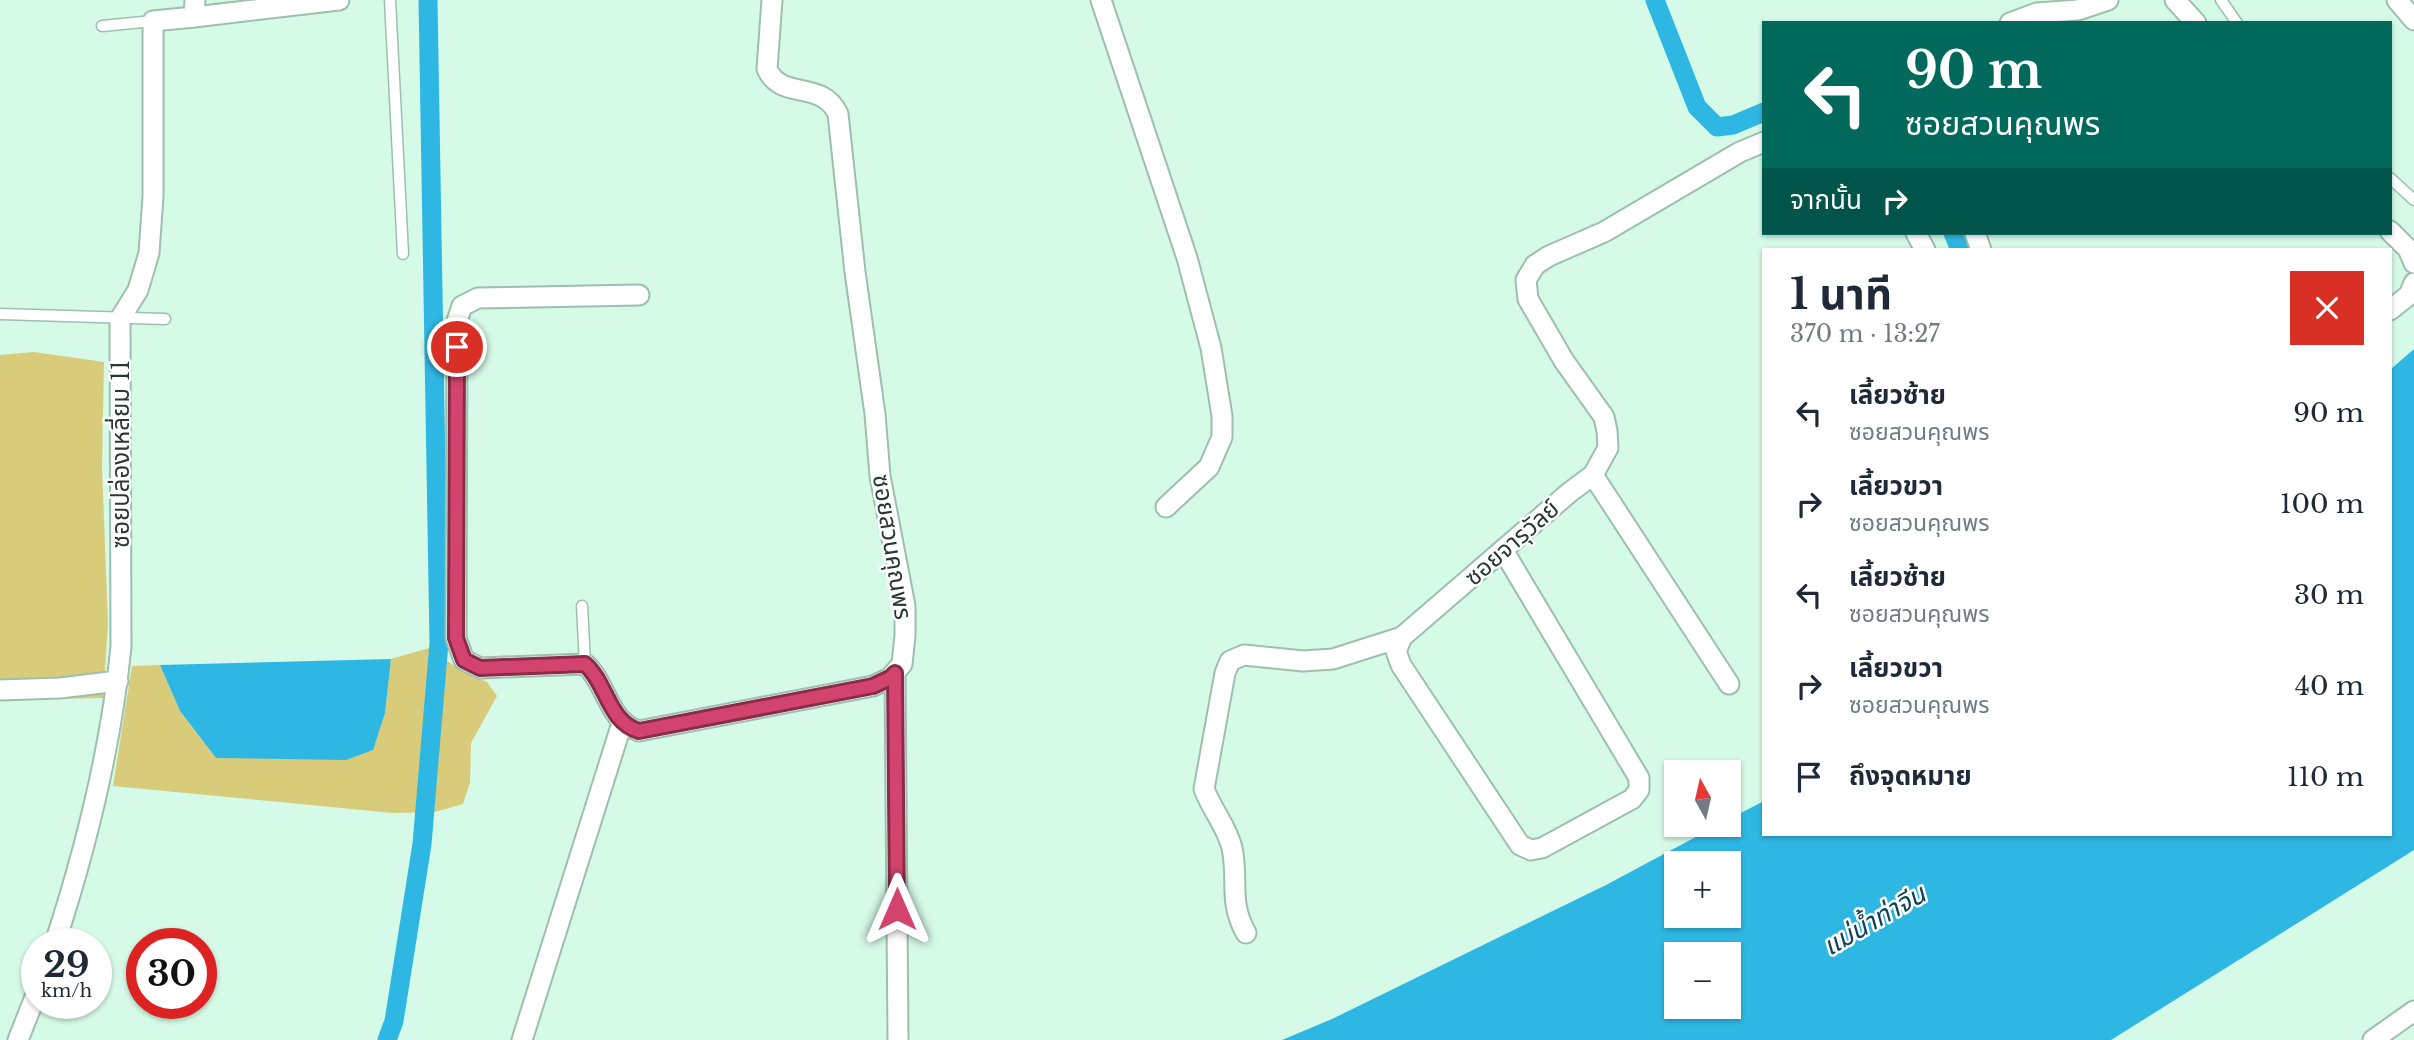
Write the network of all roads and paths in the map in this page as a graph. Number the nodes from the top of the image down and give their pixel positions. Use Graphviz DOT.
graph roads {
  1 [pos="339,0"];
  2 [pos="390,0"];
  3 [pos="772,0"];
  4 [pos="1101,0"];
  5 [pos="2108,0"];
  6 [pos="2175,0"];
  7 [pos="2221,0"];
  8 [pos="2397,0"];
  9 [pos="194,8"];
  10 [pos="2414,20"];
  11 [pos="153,21"];
  12 [pos="2015,21"];
  13 [pos="2194,21"];
  14 [pos="2236,21"];
  15 [pos="102,26"];
  16 [pos="1762,143"];
  17 [pos="2392,180"];
  18 [pos="2414,200"];
  19 [pos="2392,232"];
  20 [pos="403,254"];
  21 [pos="2414,263"];
  22 [pos="2414,284"];
  23 [pos="639,295"];
  24 [pos="2392,308"];
  25 [pos="0,314"];
  26 [pos="120,319"];
  27 [pos="165,319"];
  28 [pos="1593,475"];
  29 [pos="1166,507"];
  30 [pos="1503,550"];
  31 [pos="582,606"];
  32 [pos="1402,637"];
  33 [pos="585,664"];
  34 [pos="895,673"];
  35 [pos="118,681"];
  36 [pos="1729,684"];
  37 [pos="0,690"];
  38 [pos="622,723"];
  39 [pos="60,928"];
  40 [pos="1246,933"];
  41 [pos="2414,1011"];
  42 [pos="26,1019"];
  43 [pos="18,1040"];
  44 [pos="522,1040"];
  45 [pos="898,1040"];
  46 [pos="2373,1040"];
  1 -- 9 [label="street"];
  2 -- 20 [label="lane"];
  3 -- 34 [label="street, ซอยสวนคุณพร"];
  4 -- 29 [label="street"];
  5 -- 12 [label="street"];
  6 -- 13 [label="street"];
  7 -- 14 [label="lane"];
  8 -- 10 [label="street"];
  9 -- 11 [label="street"];
  11 -- 15 [label="lane"];
  11 -- 26 [label="street"];
  16 -- 28 [label="street, ซอยจารุวัลย์"];
  17 -- 18 [label="lane"];
  19 -- 21 [label="street"];
  22 -- 24 [label="street"];
  23 -- 33 [label="street"];
  25 -- 26 [label="lane"];
  26 -- 27 [label="lane"];
  26 -- 35 [label="street, ซอยปล่องเหลี่ยม 11"];
  28 -- 30 [label="street, ซอยจารุวัลย์"];
  28 -- 36 [label="street"];
  30 -- 32 [label="street, ซอยจารุวัลย์"];
  30 -- 32 [label="street"];
  31 -- 33 [label="lane"];
  32 -- 40 [label="street, ซอยจารุวัลย์"];
  33 -- 38 [label="street"];
  34 -- 38 [label="street"];
  34 -- 45 [label="street"];
  35 -- 37 [label="street"];
  35 -- 39 [label="street, ซอยปล่องเหลี่ยม 11"];
  38 -- 44 [label="street"];
  41 -- 46 [label="street"];
  42 -- 43 [label="street"];
}
